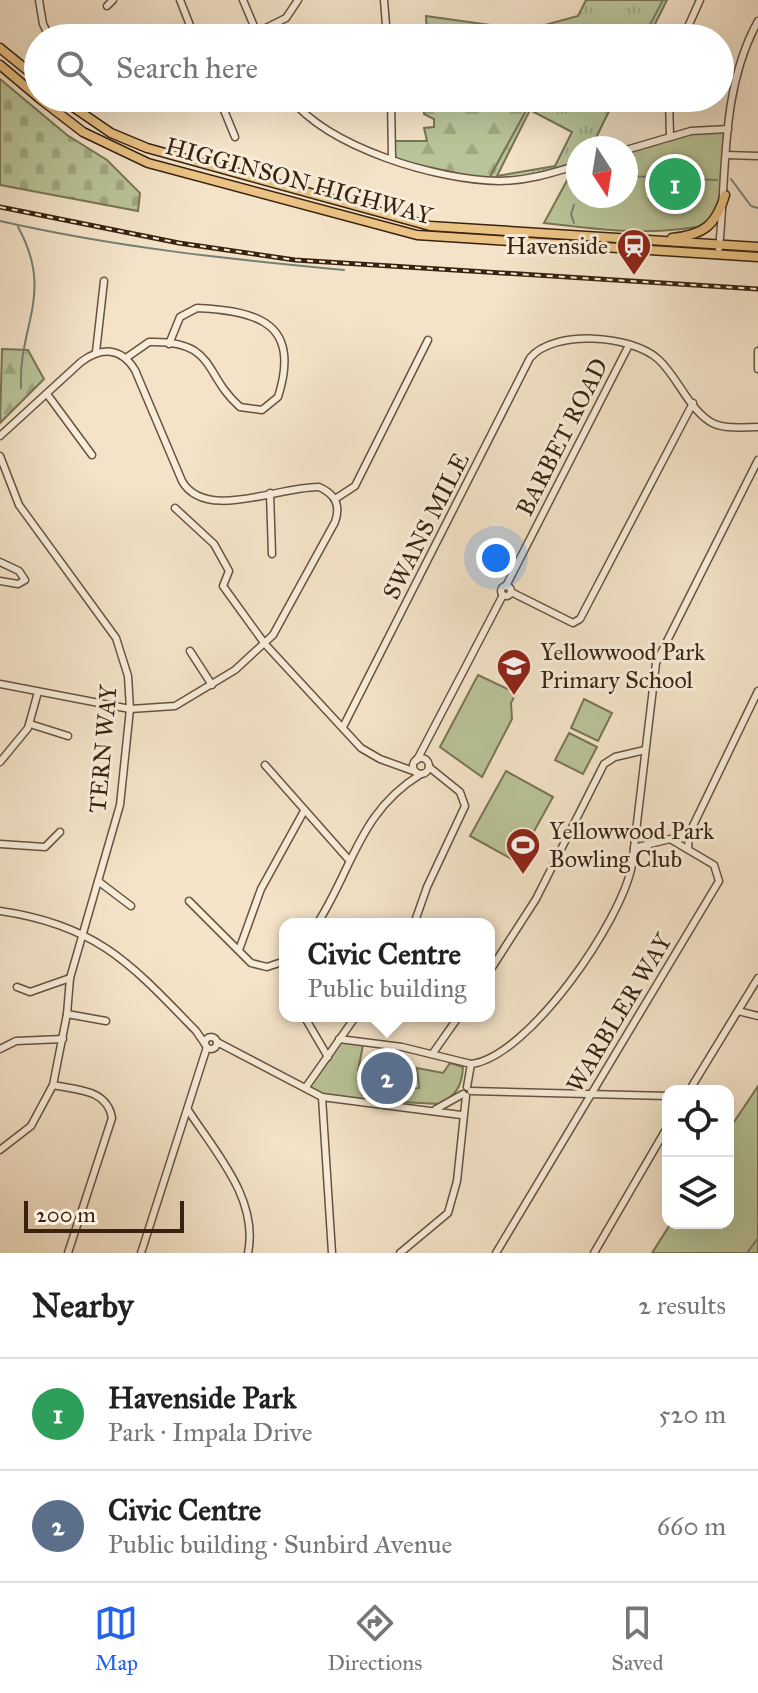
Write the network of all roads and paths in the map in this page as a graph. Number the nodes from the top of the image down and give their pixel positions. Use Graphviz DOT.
graph roads {
  1 [pos="39,0"];
  2 [pos="180,0"];
  3 [pos="243,0"];
  4 [pos="298,0"];
  5 [pos="384,0"];
  6 [pos="700,0"];
  7 [pos="758,21"];
  8 [pos="43,24"];
  9 [pos="189,24"];
  10 [pos="253,24"];
  11 [pos="276,24"];
  12 [pos="386,24"];
  13 [pos="689,24"];
  14 [pos="0,48"];
  15 [pos="0,65"];
  16 [pos="24,68"];
  17 [pos="24,85"];
  18 [pos="734,91"];
  19 [pos="58,112"];
  20 [pos="80,112"];
  21 [pos="225,112"];
  22 [pos="303,112"];
  23 [pos="391,112"];
  24 [pos="669,112"];
  25 [pos="731,112"];
  26 [pos="728,129"];
  27 [pos="235,137"];
  28 [pos="670,137"];
  29 [pos="638,146"];
  30 [pos="726,155"];
  31 [pos="758,156"];
  32 [pos="392,158"];
  33 [pos="566,168"];
  34 [pos="725,195"];
  35 [pos="647,241"];
  36 [pos="758,247"];
  37 [pos="719,250"];
  38 [pos="758,257"];
  39 [pos="104,281"];
  40 [pos="428,340"];
  41 [pos="169,344"];
  42 [pos="628,347"];
  43 [pos="758,351"];
  44 [pos="96,352"];
  45 [pos="126,358"];
  46 [pos="758,369"];
  47 [pos="47,394"];
  48 [pos="693,403"];
  49 [pos="758,427"];
  50 [pos="0,436"];
  51 [pos="92,455"];
  52 [pos="0,456"];
  53 [pos="758,460"];
  54 [pos="270,493"];
  55 [pos="335,499"];
  56 [pos="175,508"];
  57 [pos="272,554"];
  58 [pos="0,562"];
  59 [pos="0,581"];
  60 [pos="507,591"];
  61 [pos="265,644"];
  62 [pos="190,651"];
  63 [pos="0,684"];
  64 [pos="212,685"];
  65 [pos="758,691"];
  66 [pos="38,692"];
  67 [pos="130,709"];
  68 [pos="30,724"];
  69 [pos="343,727"];
  70 [pos="68,736"];
  71 [pos="427,742"];
  72 [pos="645,750"];
  73 [pos="0,762"];
  74 [pos="265,765"];
  75 [pos="428,765"];
  76 [pos="417,769"];
  77 [pos="437,776"];
  78 [pos="304,811"];
  79 [pos="60,832"];
  80 [pos="689,834"];
  81 [pos="670,839"];
  82 [pos="0,844"];
  83 [pos="634,848"];
  84 [pos="688,849"];
  85 [pos="349,860"];
  86 [pos="98,881"];
  87 [pos="189,901"];
  88 [pos="131,906"];
  89 [pos="0,911"];
  90 [pos="320,918"];
  91 [pos="416,918"];
  92 [pos="82,934"];
  93 [pos="239,950"];
  94 [pos="279,963"];
  95 [pos="495,963"];
  96 [pos="70,978"];
  97 [pos="758,978"];
  98 [pos="17,987"];
  99 [pos="738,1011"];
  100 [pos="67,1014"];
  101 [pos="758,1016"];
  102 [pos="106,1021"];
  103 [pos="308,1022"];
  104 [pos="352,1022"];
  105 [pos="455,1022"];
  106 [pos="196,1031"];
  107 [pos="63,1039"];
  108 [pos="339,1039"];
  109 [pos="211,1046"];
  110 [pos="0,1049"];
  111 [pos="433,1053"];
  112 [pos="328,1057"];
  113 [pos="471,1064"];
  114 [pos="53,1085"];
  115 [pos="693,1085"];
  116 [pos="306,1087"];
  117 [pos="467,1092"];
  118 [pos="591,1096"];
  119 [pos="662,1096"];
  120 [pos="322,1097"];
  121 [pos="436,1109"];
  122 [pos="188,1110"];
  123 [pos="461,1115"];
  124 [pos="662,1136"];
  125 [pos="0,1150"];
  126 [pos="68,1253"];
  127 [pos="141,1253"];
  128 [pos="248,1253"];
  129 [pos="332,1253"];
  130 [pos="400,1253"];
  131 [pos="496,1253"];
  132 [pos="594,1253"];
  1 -- 8 [label="street"];
  2 -- 9 [label="street"];
  3 -- 10 [label="street"];
  4 -- 11 [label="street"];
  5 -- 12 [label="street"];
  6 -- 13 [label="street"];
  7 -- 18 [label="street"];
  14 -- 16 [label="highway"];
  15 -- 17 [label="highway, HIGGINSON HIGHWAY"];
  19 -- 37 [label="highway, HIGGINSON HIGHWAY"];
  20 -- 35 [label="highway, HIGGINSON HIGHWAY"];
  21 -- 27 [label="street"];
  22 -- 32 [label="street"];
  23 -- 32 [label="street"];
  24 -- 28 [label="street"];
  25 -- 26 [label="street"];
  26 -- 28 [label="street"];
  26 -- 30 [label="street"];
  28 -- 29 [label="street"];
  30 -- 31 [label="street"];
  30 -- 34 [label="street"];
  32 -- 33 [label="street"];
  34 -- 35 [label="highway"];
  34 -- 37 [label="street"];
  35 -- 37 [label="highway, HIGGINSON HIGHWAY"];
  36 -- 37 [label="highway, HIGGINSON HIGHWAY"];
  37 -- 38 [label="highway, HIGGINSON HIGHWAY"];
  39 -- 44 [label="street"];
  40 -- 55 [label="street"];
  41 -- 41 [label="street"];
  41 -- 45 [label="street"];
  42 -- 48 [label="street"];
  42 -- 60 [label="street, BARBET ROAD"];
  42 -- 69 [label="street, SWANS MILE"];
  43 -- 46 [label="street"];
  44 -- 45 [label="street"];
  44 -- 47 [label="street"];
  45 -- 54 [label="street"];
  47 -- 50 [label="street"];
  47 -- 51 [label="street"];
  48 -- 49 [label="street"];
  48 -- 60 [label="street"];
  52 -- 67 [label="street, TERN WAY"];
  53 -- 72 [label="street"];
  54 -- 55 [label="street"];
  54 -- 57 [label="street"];
  55 -- 61 [label="street"];
  56 -- 61 [label="street"];
  58 -- 59 [label="street"];
  60 -- 71 [label="street, BARBET ROAD"];
  61 -- 64 [label="street"];
  61 -- 69 [label="street"];
  62 -- 64 [label="street"];
  63 -- 66 [label="street"];
  64 -- 67 [label="street"];
  65 -- 80 [label="street"];
  66 -- 67 [label="street"];
  66 -- 68 [label="street"];
  67 -- 86 [label="street, TERN WAY"];
  68 -- 70 [label="street"];
  68 -- 73 [label="street"];
  69 -- 76 [label="street"];
  71 -- 75 [label="street"];
  71 -- 76 [label="street, BARBET ROAD"];
  72 -- 83 [label="street"];
  72 -- 95 [label="street"];
  74 -- 78 [label="street"];
  75 -- 76 [label="street"];
  75 -- 76 [label="street"];
  75 -- 77 [label="street"];
  76 -- 77 [label="street"];
  76 -- 85 [label="street"];
  77 -- 91 [label="street"];
  78 -- 85 [label="street"];
  78 -- 93 [label="street"];
  79 -- 82 [label="street"];
  80 -- 81 [label="street"];
  80 -- 84 [label="street"];
  81 -- 83 [label="street"];
  81 -- 84 [label="street, WARBLER WAY"];
  83 -- 113 [label="street"];
  84 -- 118 [label="street, WARBLER WAY"];
  85 -- 90 [label="street"];
  86 -- 88 [label="street"];
  86 -- 92 [label="street, TERN WAY"];
  87 -- 93 [label="street"];
  89 -- 92 [label="street"];
  92 -- 96 [label="street, TERN WAY"];
  92 -- 106 [label="street"];
  93 -- 94 [label="street"];
  96 -- 98 [label="street"];
  96 -- 100 [label="street, TERN WAY"];
  97 -- 99 [label="street"];
  99 -- 101 [label="street"];
  99 -- 115 [label="street"];
  100 -- 102 [label="street"];
  100 -- 107 [label="street, TERN WAY"];
  103 -- 112 [label="street"];
  104 -- 108 [label="street"];
  105 -- 111 [label="street"];
  106 -- 109 [label="street"];
  106 -- 109 [label="street"];
  107 -- 110 [label="street"];
  107 -- 114 [label="street, TERN WAY"];
  108 -- 111 [label="street"];
  108 -- 112 [label="street"];
  109 -- 116 [label="street"];
  109 -- 122 [label="street"];
  111 -- 113 [label="street"];
  112 -- 116 [label="street"];
  113 -- 117 [label="street"];
  114 -- 125 [label="street, TERN WAY"];
  114 -- 126 [label="street"];
  116 -- 120 [label="street"];
  117 -- 118 [label="street"];
  117 -- 121 [label="street"];
  117 -- 123 [label="street"];
  118 -- 119 [label="street"];
  118 -- 131 [label="street, WARBLER WAY"];
  120 -- 121 [label="street"];
  120 -- 129 [label="street"];
  121 -- 123 [label="street"];
  122 -- 127 [label="street"];
  122 -- 128 [label="street"];
  123 -- 130 [label="street"];
  124 -- 132 [label="street"];
}
